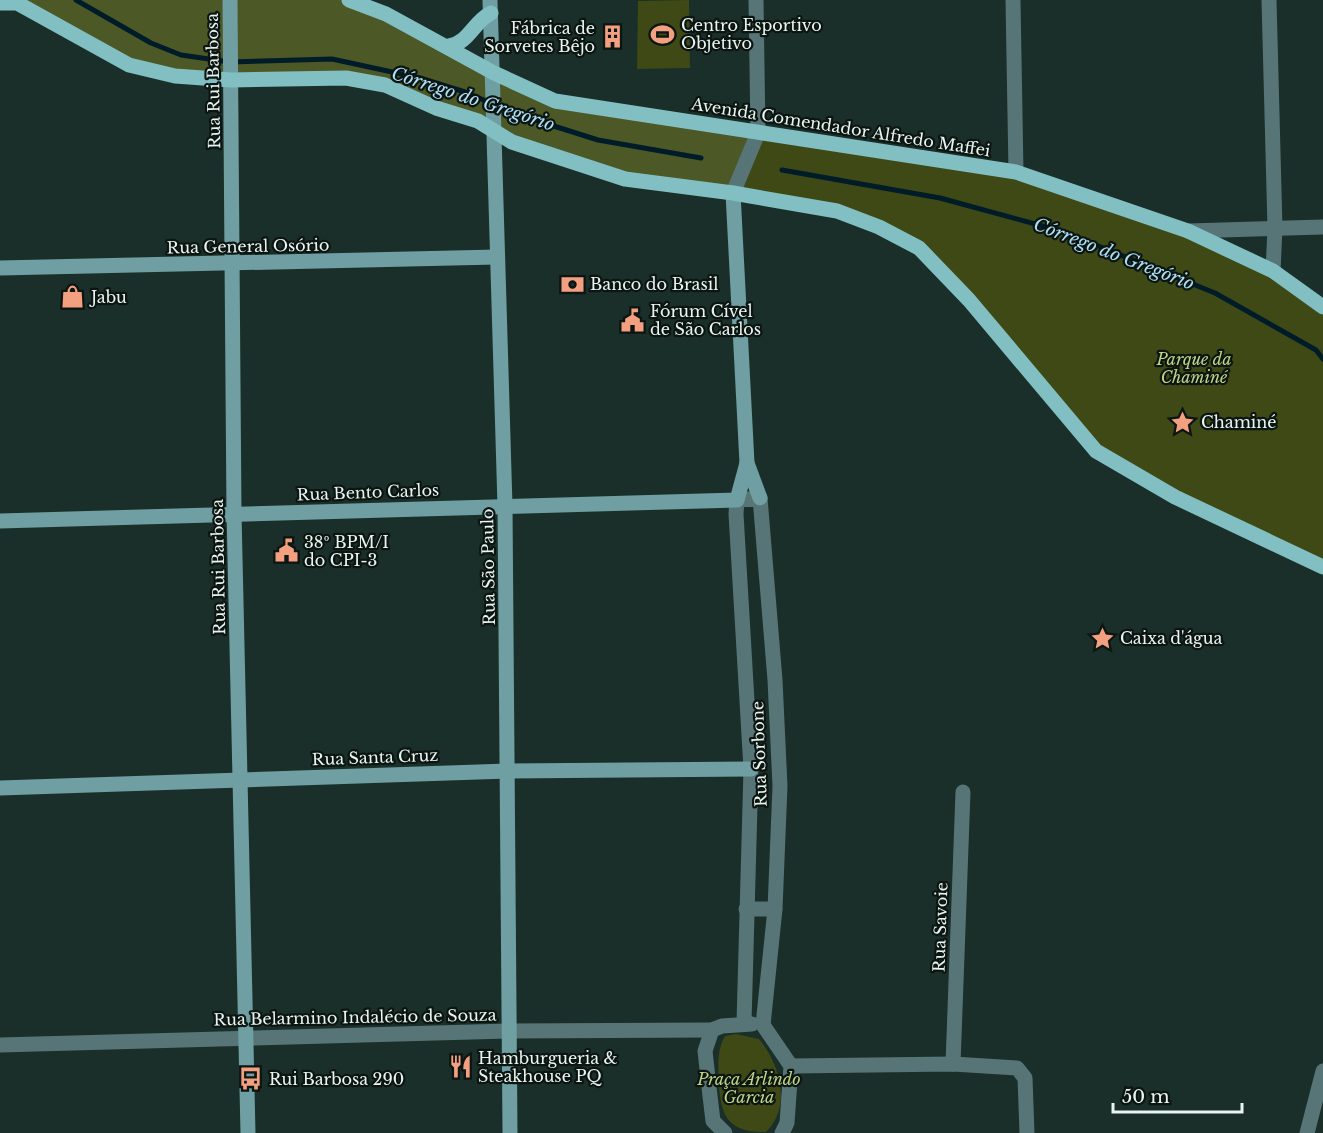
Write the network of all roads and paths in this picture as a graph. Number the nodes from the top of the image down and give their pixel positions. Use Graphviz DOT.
graph roads {
  1 [pos="230,0"];
  2 [pos="349,0"];
  3 [pos="756,0"];
  4 [pos="1013,0"];
  5 [pos="1269,0"];
  6 [pos="0,3"];
  7 [pos="490,6"];
  8 [pos="385,7"];
  9 [pos="449,46"];
  10 [pos="231,77"];
  11 [pos="493,81"];
  12 [pos="494,129"];
  13 [pos="758,133"];
  14 [pos="1016,172"];
  15 [pos="733,193"];
  16 [pos="1323,227"];
  17 [pos="1275,228"];
  18 [pos="1188,231"];
  19 [pos="497,257"];
  20 [pos="233,265"];
  21 [pos="0,268"];
  22 [pos="1273,271"];
  23 [pos="1323,307"];
  24 [pos="747,463"];
  25 [pos="760,498"];
  26 [pos="737,500"];
  27 [pos="505,506"];
  28 [pos="234,513"];
  29 [pos="0,521"];
  30 [pos="1323,567"];
  31 [pos="751,769"];
  32 [pos="508,771"];
  33 [pos="242,780"];
  34 [pos="0,788"];
  35 [pos="963,792"];
  36 [pos="746,909"];
  37 [pos="775,909"];
  38 [pos="744,1023"];
  39 [pos="764,1025"];
  40 [pos="712,1030"];
  41 [pos="508,1031"];
  42 [pos="245,1038"];
  43 [pos="0,1045"];
  44 [pos="953,1064"];
  45 [pos="791,1065"];
  46 [pos="1323,1071"];
  47 [pos="248,1133"];
  48 [pos="510,1133"];
  49 [pos="725,1133"];
  50 [pos="782,1133"];
  51 [pos="1027,1133"];
  52 [pos="1306,1133"];
  1 -- 10 [label="street, Rua Rui Barbosa"];
  2 -- 8 [label="main road, Avenida Comendador Alfredo Maffei"];
  3 -- 13 [label="street"];
  4 -- 14 [label="street"];
  5 -- 17 [label="street"];
  6 -- 10 [label="main road"];
  7 -- 9 [label="main road"];
  7 -- 11 [label="street, Rua São Paulo"];
  8 -- 9 [label="main road, Avenida Comendador Alfredo Maffei"];
  9 -- 11 [label="main road, Avenida Comendador Alfredo Maffei"];
  10 -- 12 [label="main road"];
  10 -- 20 [label="street, Rua Rui Barbosa"];
  11 -- 12 [label="street, Rua São Paulo"];
  11 -- 13 [label="main road, Avenida Comendador Alfredo Maffei"];
  12 -- 15 [label="main road"];
  12 -- 19 [label="street, Rua São Paulo"];
  13 -- 14 [label="main road, Avenida Comendador Alfredo Maffei"];
  13 -- 15 [label="street, Rua Sorbone"];
  14 -- 18 [label="main road, Avenida Comendador Alfredo Maffei"];
  15 -- 24 [label="street, Rua Sorbone"];
  15 -- 30 [label="main road"];
  16 -- 17 [label="street"];
  17 -- 18 [label="street"];
  17 -- 22 [label="street"];
  18 -- 22 [label="main road, Avenida Comendador Alfredo Maffei"];
  19 -- 20 [label="street, Rua General Osório"];
  19 -- 27 [label="street, Rua São Paulo"];
  20 -- 21 [label="street, Rua General Osório"];
  20 -- 28 [label="street, Rua Rui Barbosa"];
  22 -- 23 [label="main road, Avenida Comendador Alfredo Maffei"];
  24 -- 25 [label="street, Rua Sorbone"];
  24 -- 26 [label="street, Rua Sorbone"];
  25 -- 26 [label="street"];
  25 -- 37 [label="street, Rua Sorbone"];
  26 -- 27 [label="street, Rua Bento Carlos"];
  26 -- 31 [label="street, Rua Sorbone"];
  27 -- 28 [label="street, Rua Bento Carlos"];
  27 -- 32 [label="street, Rua São Paulo"];
  28 -- 29 [label="street, Rua Bento Carlos"];
  28 -- 33 [label="street, Rua Rui Barbosa"];
  31 -- 32 [label="street, Rua Santa Cruz"];
  31 -- 36 [label="street, Rua Sorbone"];
  32 -- 33 [label="street, Rua Santa Cruz"];
  32 -- 41 [label="street, Rua São Paulo"];
  33 -- 34 [label="street, Rua Santa Cruz"];
  33 -- 42 [label="street, Rua Rui Barbosa"];
  35 -- 44 [label="street, Rua Savoie"];
  36 -- 37 [label="street"];
  36 -- 38 [label="street, Rua Sorbone"];
  37 -- 39 [label="street, Rua Sorbone"];
  38 -- 39 [label="street"];
  38 -- 40 [label="street"];
  39 -- 45 [label="street"];
  40 -- 41 [label="street, Rua Belarmino Indalécio de Souza"];
  40 -- 49 [label="street"];
  41 -- 42 [label="street, Rua Belarmino Indalécio de Souza"];
  41 -- 48 [label="street, Rua São Paulo"];
  42 -- 43 [label="street, Rua Belarmino Indalécio de Souza"];
  42 -- 47 [label="street, Rua Rui Barbosa"];
  44 -- 45 [label="street"];
  44 -- 51 [label="street"];
  45 -- 50 [label="street"];
  46 -- 52 [label="street"];
}
